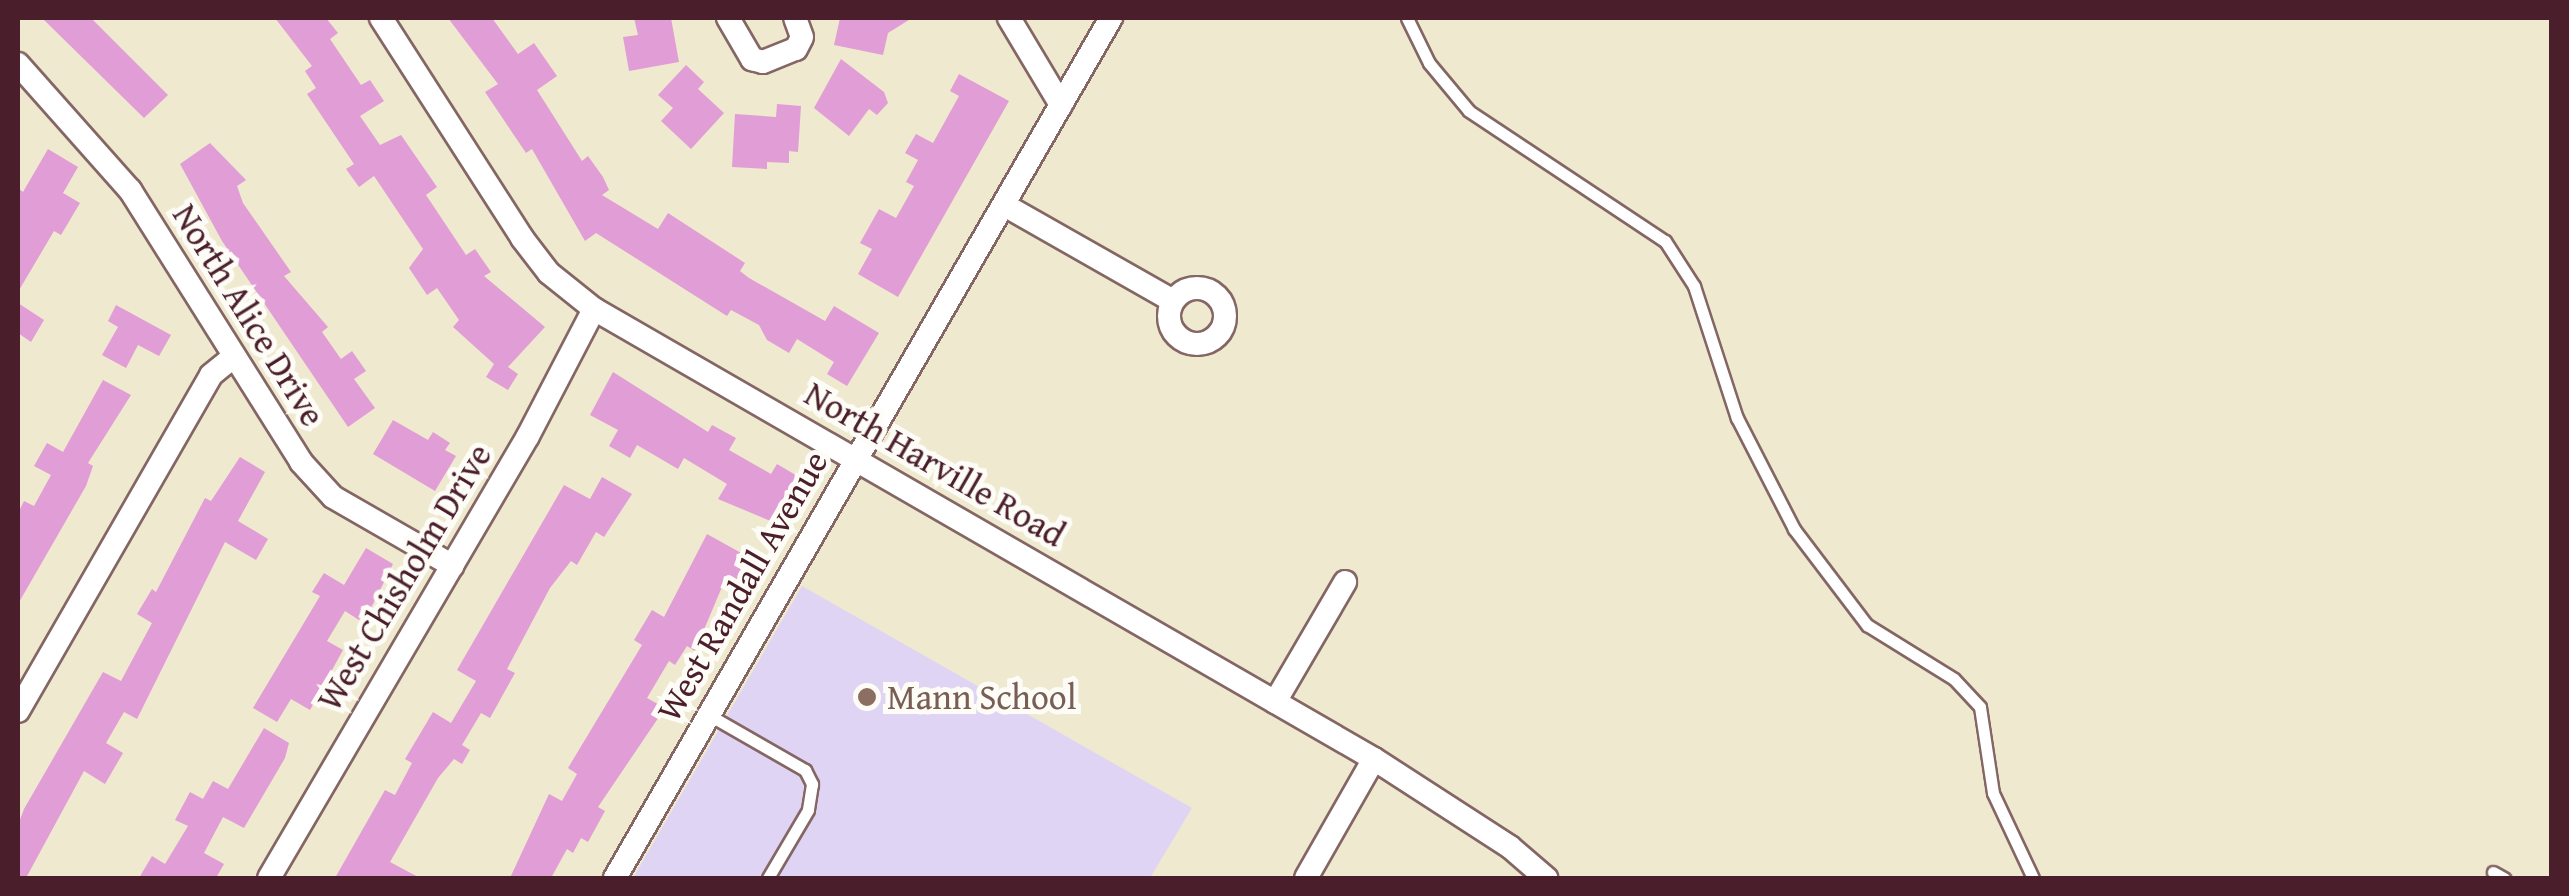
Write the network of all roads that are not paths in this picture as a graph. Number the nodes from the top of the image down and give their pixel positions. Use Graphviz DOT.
graph roads {
  1 [pos="381,18"];
  2 [pos="728,18"];
  3 [pos="795,18"];
  4 [pos="1008,18"];
  5 [pos="1111,18"];
  6 [pos="1406,18"];
  7 [pos="21,74"];
  8 [pos="1061,105"];
  9 [pos="1006,206"];
  10 [pos="1173,301"];
  11 [pos="594,309"];
  12 [pos="232,358"];
  13 [pos="856,458"];
  14 [pos="453,566"];
  15 [pos="1346,582"];
  16 [pos="1275,702"];
  17 [pos="18,711"];
  18 [pos="709,715"];
  19 [pos="1374,759"];
  20 [pos="269,878"];
  21 [pos="615,878"];
  22 [pos="768,878"];
  23 [pos="1306,878"];
  24 [pos="1546,878"];
  25 [pos="2033,878"];
  1 -- 11 [label="street, North Harville Road"];
  2 -- 3 [label="street"];
  4 -- 8 [label="street"];
  5 -- 8 [label="street, West Randall Avenue"];
  6 -- 25 [label="lane"];
  7 -- 12 [label="street, North Alice Drive"];
  8 -- 9 [label="street, West Randall Avenue"];
  9 -- 10 [label="street"];
  9 -- 13 [label="street, West Randall Avenue"];
  11 -- 13 [label="street, North Harville Road"];
  11 -- 14 [label="street, West Chisholm Drive"];
  12 -- 14 [label="street, North Alice Drive"];
  12 -- 17 [label="street"];
  13 -- 16 [label="street, North Harville Road"];
  13 -- 18 [label="street, West Randall Avenue"];
  14 -- 20 [label="street, West Chisholm Drive"];
  15 -- 16 [label="street"];
  16 -- 19 [label="street, North Harville Road"];
  18 -- 21 [label="street, West Randall Avenue"];
  18 -- 22 [label="lane"];
  19 -- 23 [label="street"];
  19 -- 24 [label="street, North Harville Road"];
}
